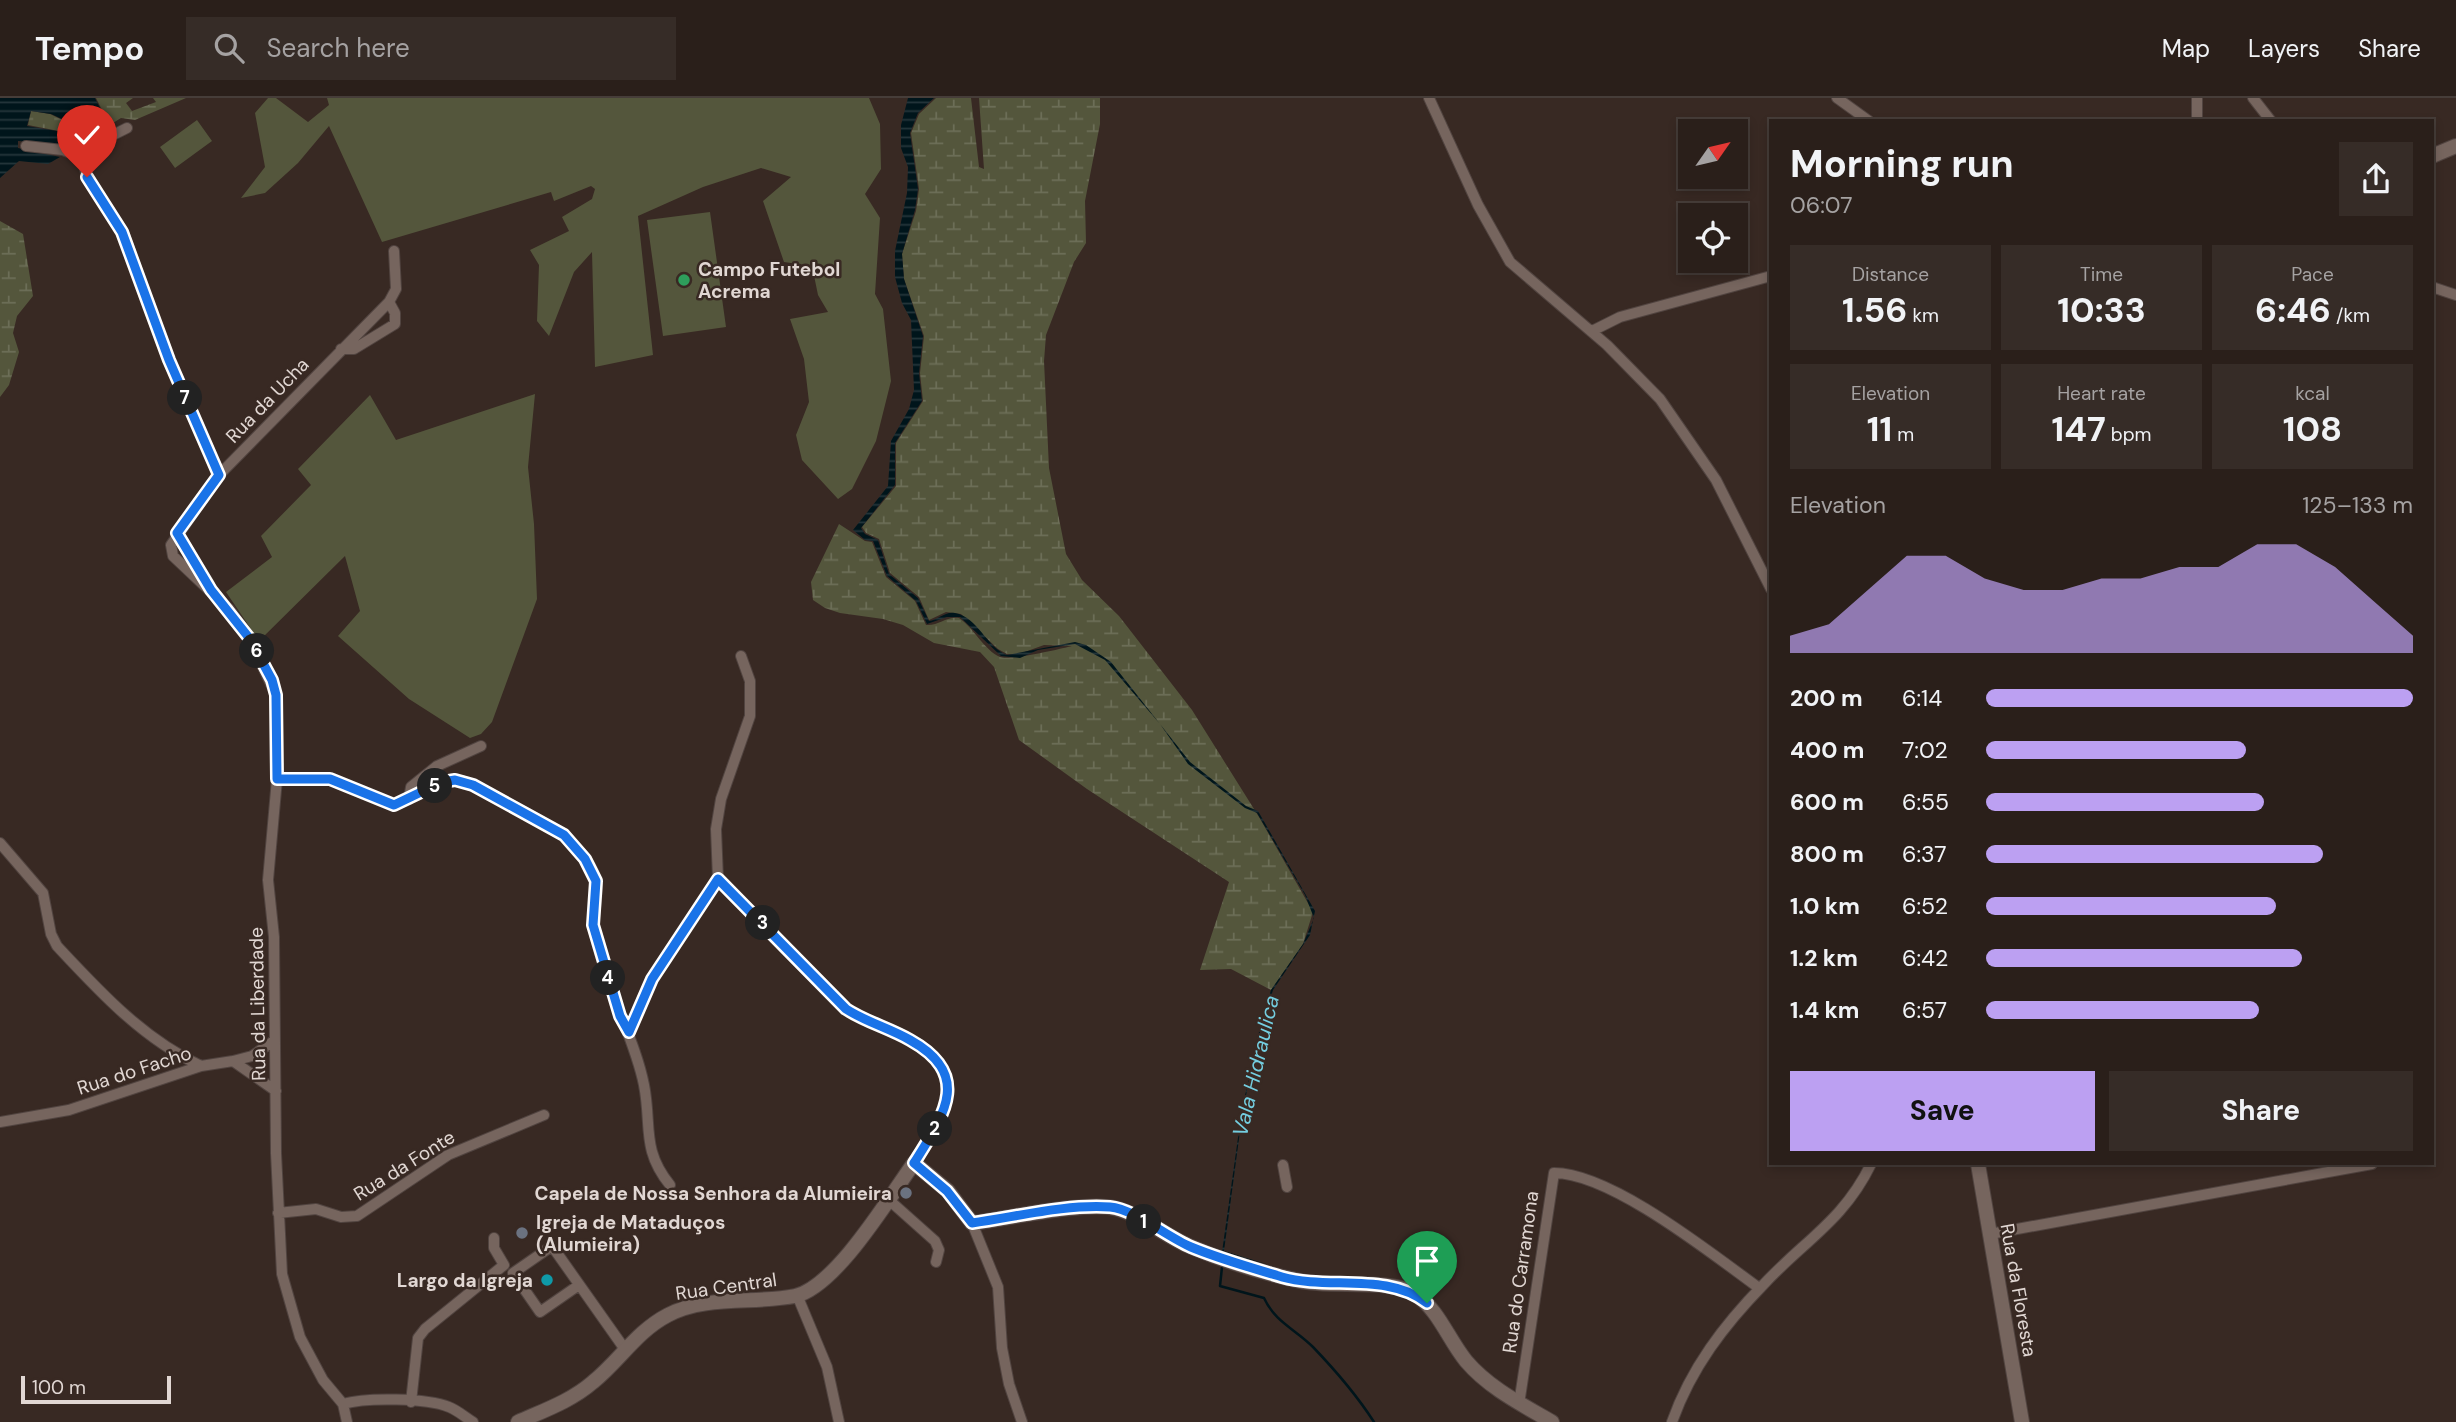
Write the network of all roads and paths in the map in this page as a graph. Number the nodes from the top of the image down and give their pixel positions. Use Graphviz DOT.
graph roads {
  1 [pos="1429,98"];
  2 [pos="1837,98"];
  3 [pos="2197,98"];
  4 [pos="2253,98"];
  5 [pos="1866,119"];
  6 [pos="2197,119"];
  7 [pos="2269,119"];
  8 [pos="127,128"];
  9 [pos="26,146"];
  10 [pos="2456,146"];
  11 [pos="2434,155"];
  12 [pos="82,158"];
  13 [pos="394,251"];
  14 [pos="1769,277"];
  15 [pos="2434,288"];
  16 [pos="2456,295"];
  17 [pos="389,302"];
  18 [pos="1592,331"];
  19 [pos="341,349"];
  20 [pos="219,475"];
  21 [pos="1769,585"];
  22 [pos="741,656"];
  23 [pos="481,747"];
  24 [pos="277,779"];
  25 [pos="409,799"];
  26 [pos="0,843"];
  27 [pos="718,879"];
  28 [pos="629,1032"];
  29 [pos="275,1040"];
  30 [pos="233,1061"];
  31 [pos="201,1066"];
  32 [pos="276,1091"];
  33 [pos="544,1115"];
  34 [pos="0,1122"];
  35 [pos="914,1163"];
  36 [pos="1283,1165"];
  37 [pos="1870,1165"];
  38 [pos="1978,1165"];
  39 [pos="2367,1165"];
  40 [pos="670,1185"];
  41 [pos="1287,1187"];
  42 [pos="889,1200"];
  43 [pos="278,1213"];
  44 [pos="972,1223"];
  45 [pos="1990,1234"];
  46 [pos="494,1238"];
  47 [pos="936,1262"];
  48 [pos="509,1269"];
  49 [pos="579,1285"];
  50 [pos="1759,1288"];
  51 [pos="797,1296"];
  52 [pos="624,1348"];
  53 [pos="411,1402"];
  54 [pos="344,1404"];
  55 [pos="1519,1404"];
  56 [pos="347,1422"];
  57 [pos="473,1422"];
  58 [pos="518,1422"];
  59 [pos="839,1422"];
  60 [pos="1022,1422"];
  61 [pos="1552,1422"];
  62 [pos="1672,1422"];
  63 [pos="2022,1422"];
  1 -- 18 [label="street"];
  2 -- 5 [label="street"];
  3 -- 6 [label="street"];
  4 -- 7 [label="street"];
  8 -- 12 [label="street"];
  9 -- 12 [label="street"];
  10 -- 11 [label="street"];
  12 -- 20 [label="street"];
  13 -- 17 [label="street, Rua da Ucha"];
  14 -- 18 [label="street"];
  15 -- 16 [label="street"];
  17 -- 19 [label="street, Rua da Ucha"];
  17 -- 19 [label="street, Rua da Ucha"];
  18 -- 21 [label="street"];
  19 -- 20 [label="street, Rua da Ucha"];
  20 -- 24 [label="street, Rua da Liberdade"];
  22 -- 27 [label="street"];
  23 -- 25 [label="street"];
  24 -- 25 [label="street"];
  24 -- 29 [label="street, Rua da Liberdade"];
  25 -- 28 [label="street"];
  26 -- 31 [label="street"];
  27 -- 28 [label="street"];
  27 -- 35 [label="street"];
  28 -- 40 [label="street"];
  29 -- 30 [label="street, Rua do Facho"];
  29 -- 32 [label="street, Rua da Liberdade"];
  30 -- 31 [label="street, Rua do Facho"];
  30 -- 32 [label="street"];
  31 -- 34 [label="street, Rua do Facho"];
  32 -- 43 [label="street, Rua da Liberdade"];
  33 -- 43 [label="street, Rua da Fonte"];
  35 -- 42 [label="street, Rua Central"];
  35 -- 44 [label="street"];
  36 -- 41 [label="street"];
  37 -- 50 [label="street"];
  38 -- 45 [label="street, Rua da Floresta"];
  39 -- 45 [label="street"];
  42 -- 47 [label="street"];
  42 -- 51 [label="street, Rua Central"];
  43 -- 54 [label="street, Rua da Liberdade"];
  44 -- 55 [label="street"];
  44 -- 60 [label="street"];
  45 -- 63 [label="street, Rua da Floresta"];
  46 -- 48 [label="street"];
  48 -- 49 [label="street"];
  48 -- 49 [label="street"];
  48 -- 53 [label="street"];
  49 -- 52 [label="street"];
  50 -- 55 [label="street, Rua do Carramona"];
  50 -- 62 [label="street"];
  51 -- 52 [label="street, Rua Central"];
  51 -- 59 [label="street"];
  52 -- 58 [label="street, Rua Central"];
  53 -- 54 [label="street"];
  53 -- 57 [label="street"];
  54 -- 56 [label="street"];
  55 -- 61 [label="street"];
}
